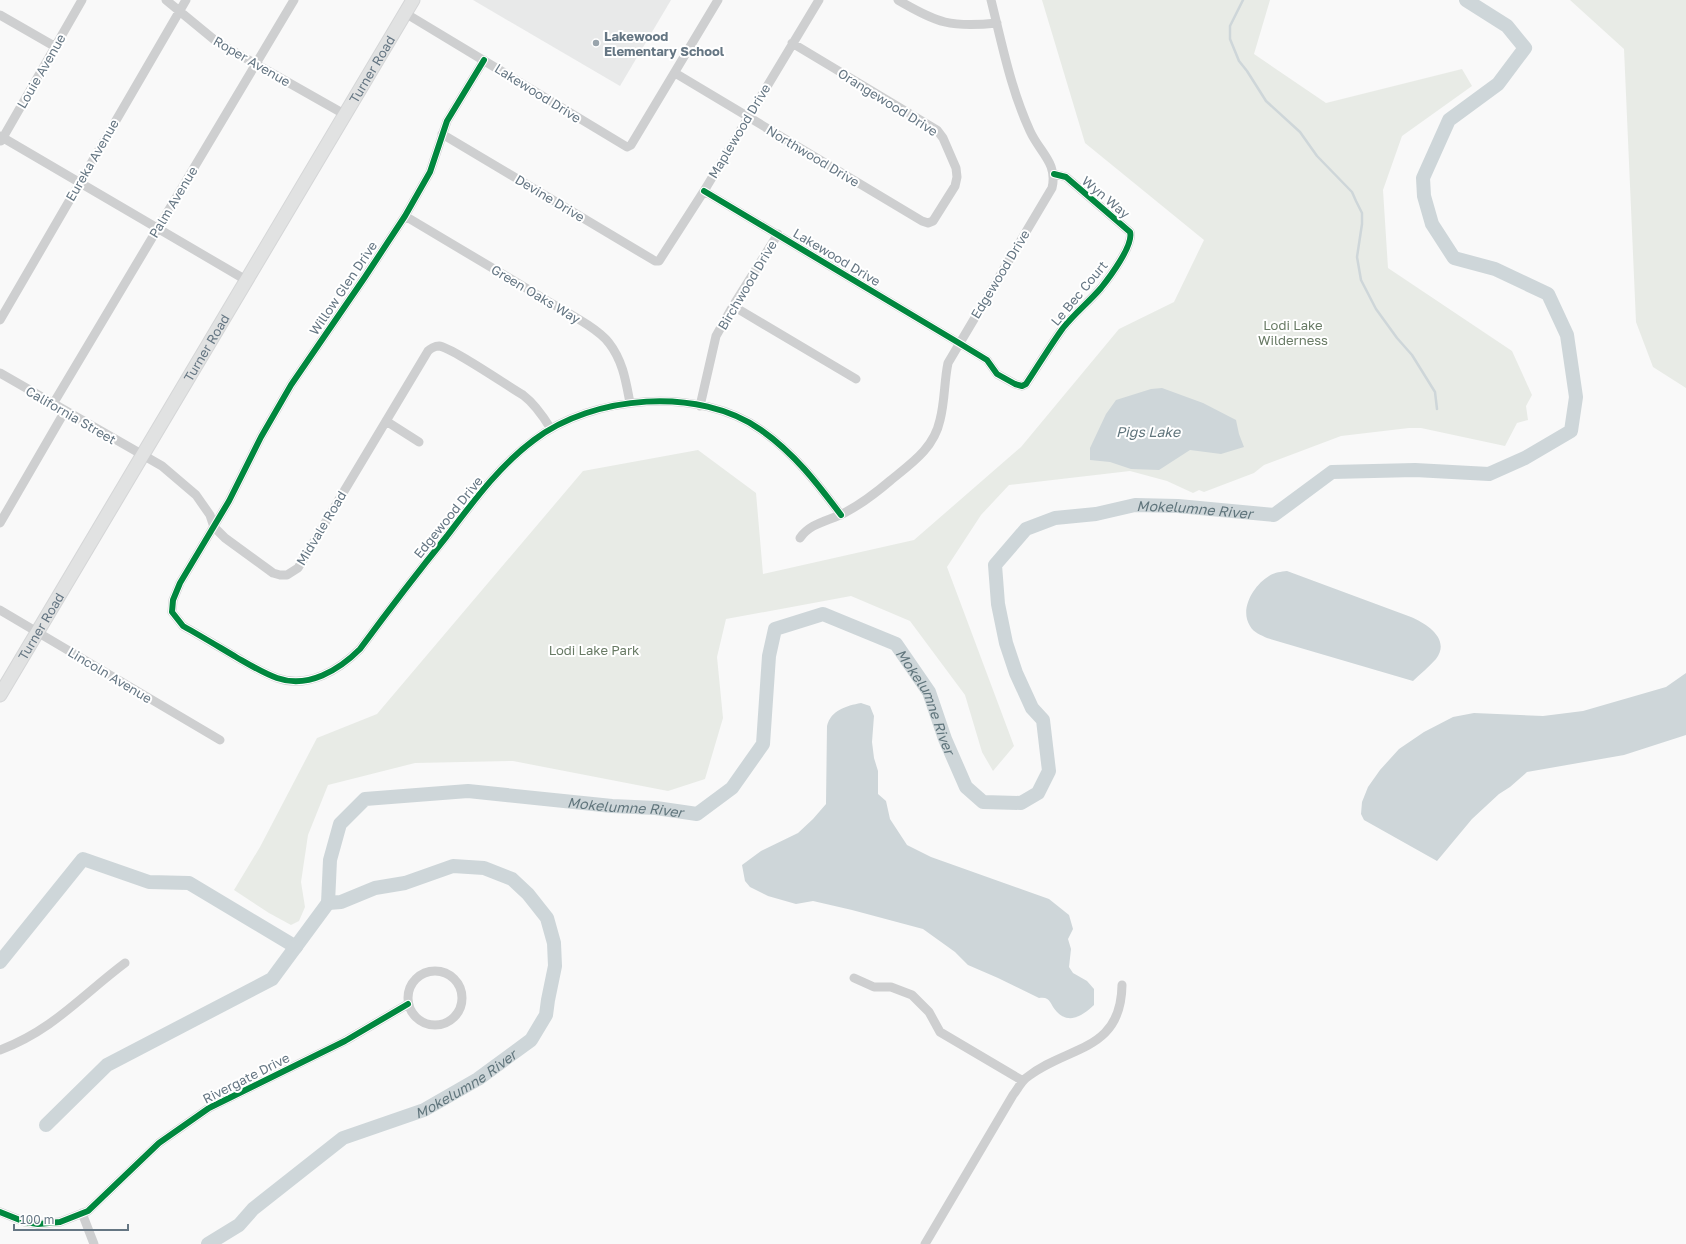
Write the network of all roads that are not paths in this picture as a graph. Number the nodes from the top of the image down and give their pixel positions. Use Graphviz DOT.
graph roads {
  1 [pos="82,0"];
  2 [pos="166,0"];
  3 [pos="186,0"];
  4 [pos="294,0"];
  5 [pos="413,0"];
  6 [pos="718,0"];
  7 [pos="819,0"];
  8 [pos="898,0"];
  9 [pos="991,0"];
  10 [pos="180,11"];
  11 [pos="405,13"];
  12 [pos="0,15"];
  13 [pos="997,23"];
  14 [pos="792,43"];
  15 [pos="54,46"];
  16 [pos="484,60"];
  17 [pos="256,63"];
  18 [pos="675,73"];
  19 [pos="344,114"];
  20 [pos="748,117"];
  21 [pos="442,134"];
  22 [pos="1,138"];
  23 [pos="1054,174"];
  24 [pos="79,181"];
  25 [pos="704,190"];
  26 [pos="405,216"];
  27 [pos="931,222"];
  28 [pos="157,228"];
  29 [pos="778,234"];
  30 [pos="1128,246"];
  31 [pos="658,261"];
  32 [pos="246,280"];
  33 [pos="732,306"];
  34 [pos="0,320"];
  35 [pos="959,343"];
  36 [pos="0,373"];
  37 [pos="856,380"];
  38 [pos="630,403"];
  39 [pos="53,404"];
  40 [pos="700,406"];
  41 [pos="65,411"];
  42 [pos="386,421"];
  43 [pos="551,429"];
  44 [pos="419,442"];
  45 [pos="143,456"];
  46 [pos="841,515"];
  47 [pos="0,523"];
  48 [pos="214,527"];
  49 [pos="800,538"];
  50 [pos="0,610"];
  51 [pos="38,632"];
  52 [pos="0,695"];
  53 [pos="220,740"];
  54 [pos="125,963"];
  55 [pos="854,978"];
  56 [pos="1122,985"];
  57 [pos="408,1004"];
  58 [pos="0,1050"];
  59 [pos="1023,1081"];
  60 [pos="0,1212"];
  61 [pos="82,1213"];
  62 [pos="94,1244"];
  63 [pos="925,1244"];
  1 -- 15 [label="street, Louie Avenue"];
  2 -- 10 [label="street, Roper Avenue"];
  3 -- 10 [label="street, Eureka Avenue"];
  4 -- 17 [label="street, Palm Avenue"];
  5 -- 11 [label="main road, Turner Road"];
  6 -- 18 [label="street"];
  7 -- 14 [label="street, Maplewood Drive"];
  8 -- 13 [label="street"];
  9 -- 13 [label="street"];
  10 -- 17 [label="street, Roper Avenue"];
  10 -- 24 [label="street, Eureka Avenue"];
  11 -- 16 [label="street, Lakewood Drive"];
  11 -- 19 [label="main road, Turner Road"];
  12 -- 15 [label="street"];
  13 -- 23 [label="street"];
  14 -- 20 [label="street, Maplewood Drive"];
  14 -- 27 [label="street, Orangewood Drive"];
  15 -- 22 [label="street, Louie Avenue"];
  16 -- 18 [label="street, Lakewood Drive"];
  16 -- 21 [label="street, Willow Glen Drive"];
  17 -- 19 [label="street, Roper Avenue"];
  17 -- 28 [label="street, Palm Avenue"];
  18 -- 20 [label="street, Northwood Drive"];
  19 -- 32 [label="main road, Turner Road"];
  20 -- 25 [label="street, Maplewood Drive"];
  20 -- 27 [label="street, Northwood Drive"];
  21 -- 26 [label="street, Willow Glen Drive"];
  21 -- 31 [label="street, Devine Drive"];
  22 -- 24 [label="street"];
  23 -- 30 [label="street, Wyn Way"];
  23 -- 35 [label="street, Edgewood Drive"];
  24 -- 28 [label="street"];
  24 -- 34 [label="street, Eureka Avenue"];
  25 -- 29 [label="street, Lakewood Drive"];
  25 -- 31 [label="street, Maplewood Drive"];
  26 -- 38 [label="street, Green Oaks Way"];
  26 -- 48 [label="street, Willow Glen Drive"];
  28 -- 32 [label="street"];
  28 -- 39 [label="street, Palm Avenue"];
  29 -- 33 [label="street, Birchwood Drive"];
  29 -- 35 [label="street, Lakewood Drive"];
  30 -- 35 [label="street, Le Bec Court"];
  32 -- 45 [label="main road, Turner Road"];
  33 -- 37 [label="street"];
  33 -- 40 [label="street, Birchwood Drive"];
  35 -- 46 [label="street, Edgewood Drive"];
  36 -- 39 [label="street, California Street"];
  38 -- 40 [label="street, Edgewood Drive"];
  38 -- 43 [label="street, Edgewood Drive"];
  39 -- 41 [label="street, California Street"];
  40 -- 46 [label="street, Edgewood Drive"];
  41 -- 45 [label="street, California Street"];
  41 -- 47 [label="street"];
  42 -- 43 [label="street, Midvale Road"];
  42 -- 44 [label="street"];
  42 -- 48 [label="street, Midvale Road"];
  43 -- 48 [label="street, Edgewood Drive"];
  45 -- 48 [label="street"];
  45 -- 51 [label="main road, Turner Road"];
  46 -- 49 [label="street, Edgewood Drive"];
  50 -- 51 [label="street, Lincoln Avenue"];
  51 -- 52 [label="main road, Turner Road"];
  51 -- 53 [label="street, Lincoln Avenue"];
  54 -- 58 [label="street"];
  55 -- 59 [label="street"];
  56 -- 59 [label="street"];
  57 -- 57 [label="street"];
  57 -- 61 [label="street, Rivergate Drive"];
  59 -- 63 [label="street"];
  60 -- 61 [label="street, Rivergate Drive"];
  61 -- 62 [label="street"];
}
